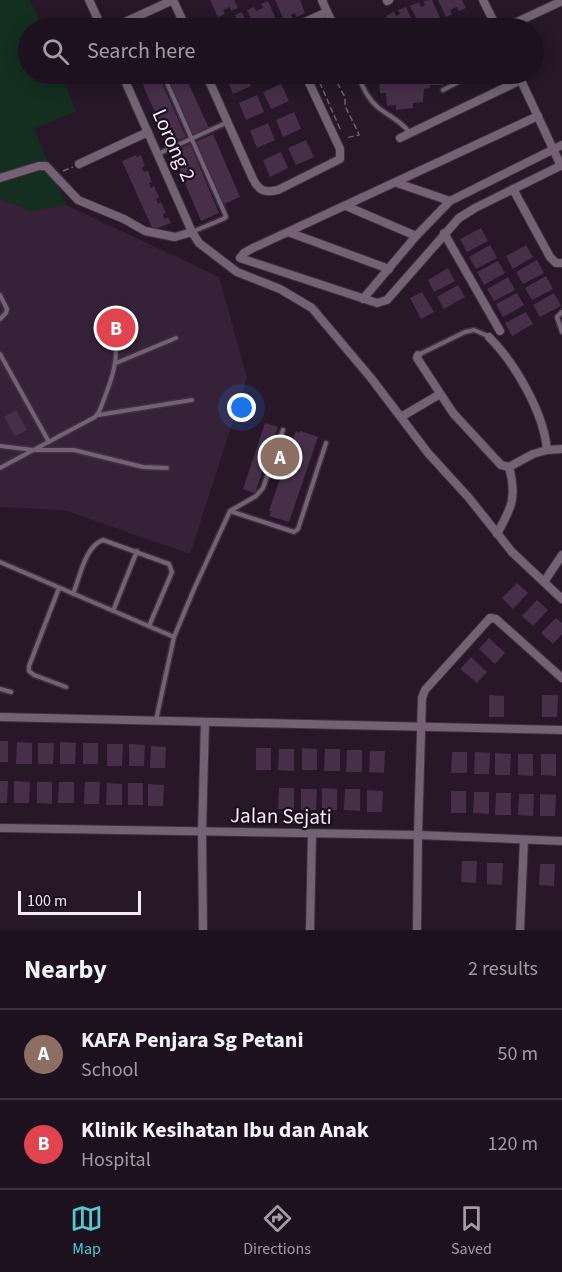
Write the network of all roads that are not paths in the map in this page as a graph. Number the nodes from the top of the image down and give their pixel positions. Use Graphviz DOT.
graph roads {
  1 [pos="89,0"];
  2 [pos="322,0"];
  3 [pos="483,0"];
  4 [pos="562,1"];
  5 [pos="327,12"];
  6 [pos="137,17"];
  7 [pos="97,18"];
  8 [pos="181,18"];
  9 [pos="314,18"];
  10 [pos="330,18"];
  11 [pos="492,18"];
  12 [pos="525,18"];
  13 [pos="126,84"];
  14 [pos="168,84"];
  15 [pos="211,84"];
  16 [pos="310,84"];
  17 [pos="361,84"];
  18 [pos="455,84"];
  19 [pos="504,84"];
  20 [pos="523,84"];
  21 [pos="443,90"];
  22 [pos="538,116"];
  23 [pos="228,122"];
  24 [pos="148,132"];
  25 [pos="410,133"];
  26 [pos="193,138"];
  27 [pos="400,138"];
  28 [pos="562,145"];
  29 [pos="554,150"];
  30 [pos="158,154"];
  31 [pos="79,164"];
  32 [pos="562,165"];
  33 [pos="0,178"];
  34 [pos="397,183"];
  35 [pos="513,189"];
  36 [pos="450,201"];
  37 [pos="346,206"];
  38 [pos="192,232"];
  39 [pos="288,232"];
  40 [pos="444,233"];
  41 [pos="416,236"];
  42 [pos="562,263"];
  43 [pos="389,269"];
  44 [pos="0,295"];
  45 [pos="363,299"];
  46 [pos="562,312"];
  47 [pos="0,319"];
  48 [pos="500,331"];
  49 [pos="114,332"];
  50 [pos="562,332"];
  51 [pos="489,337"];
  52 [pos="176,338"];
  53 [pos="0,354"];
  54 [pos="418,355"];
  55 [pos="116,363"];
  56 [pos="440,394"];
  57 [pos="192,400"];
  58 [pos="97,415"];
  59 [pos="401,417"];
  60 [pos="284,430"];
  61 [pos="50,442"];
  62 [pos="326,443"];
  63 [pos="0,446"];
  64 [pos="562,449"];
  65 [pos="34,450"];
  66 [pos="547,450"];
  67 [pos="509,467"];
  68 [pos="0,468"];
  69 [pos="167,468"];
  70 [pos="230,510"];
  71 [pos="497,534"];
  72 [pos="136,551"];
  73 [pos="562,555"];
  74 [pos="0,562"];
  75 [pos="544,582"];
  76 [pos="59,588"];
  77 [pos="73,594"];
  78 [pos="562,599"];
  79 [pos="113,610"];
  80 [pos="148,626"];
  81 [pos="174,637"];
  82 [pos="562,678"];
  83 [pos="66,687"];
  84 [pos="0,689"];
  85 [pos="10,692"];
  86 [pos="0,717"];
  87 [pos="156,720"];
  88 [pos="205,722"];
  89 [pos="421,727"];
  90 [pos="562,730"];
  91 [pos="0,828"];
  92 [pos="202,832"];
  93 [pos="312,834"];
  94 [pos="418,836"];
  95 [pos="524,840"];
  96 [pos="562,841"];
  97 [pos="203,930"];
  98 [pos="310,930"];
  99 [pos="417,930"];
  100 [pos="520,930"];
  1 -- 7 [label="street"];
  2 -- 5 [label="street"];
  3 -- 11 [label="street"];
  4 -- 12 [label="street"];
  5 -- 9 [label="street"];
  5 -- 10 [label="street"];
  6 -- 8 [label="street"];
  13 -- 24 [label="street, Lorong 2"];
  14 -- 26 [label="lane"];
  15 -- 23 [label="street"];
  16 -- 23 [label="street"];
  17 -- 25 [label="lane"];
  18 -- 21 [label="lane"];
  19 -- 25 [label="street"];
  20 -- 22 [label="street"];
  22 -- 29 [label="street"];
  22 -- 34 [label="street"];
  23 -- 26 [label="lane"];
  24 -- 30 [label="street, Lorong 2"];
  24 -- 31 [label="street"];
  25 -- 27 [label="street"];
  26 -- 30 [label="lane"];
  26 -- 38 [label="lane"];
  28 -- 29 [label="street"];
  29 -- 32 [label="street"];
  29 -- 36 [label="street"];
  30 -- 38 [label="street, Lorong 2"];
  32 -- 35 [label="street"];
  33 -- 38 [label="street"];
  34 -- 36 [label="street"];
  34 -- 37 [label="street"];
  35 -- 40 [label="street"];
  35 -- 42 [label="street"];
  36 -- 41 [label="street"];
  37 -- 39 [label="street"];
  37 -- 41 [label="street"];
  38 -- 59 [label="street, Lorong 2"];
  39 -- 43 [label="street"];
  39 -- 45 [label="street"];
  40 -- 45 [label="street"];
  40 -- 48 [label="street"];
  41 -- 43 [label="street"];
  43 -- 45 [label="street"];
  44 -- 47 [label="lane"];
  46 -- 50 [label="lane"];
  49 -- 55 [label="lane"];
  51 -- 54 [label="lane"];
  51 -- 66 [label="street"];
  52 -- 55 [label="lane"];
  53 -- 61 [label="lane"];
  54 -- 56 [label="street"];
  55 -- 58 [label="lane"];
  56 -- 59 [label="street"];
  56 -- 67 [label="street"];
  57 -- 58 [label="lane"];
  58 -- 61 [label="lane"];
  59 -- 71 [label="street, Lorong 2"];
  60 -- 70 [label="lane"];
  61 -- 65 [label="lane"];
  62 -- 70 [label="lane"];
  63 -- 65 [label="lane"];
  64 -- 66 [label="street"];
  65 -- 68 [label="lane"];
  65 -- 69 [label="lane"];
  66 -- 67 [label="street"];
  67 -- 71 [label="street"];
  70 -- 81 [label="lane"];
  71 -- 75 [label="street, Lorong 2"];
  72 -- 77 [label="lane"];
  72 -- 79 [label="lane"];
  72 -- 80 [label="lane"];
  73 -- 75 [label="street"];
  74 -- 76 [label="lane"];
  75 -- 78 [label="street, Lorong 2"];
  76 -- 77 [label="lane"];
  76 -- 83 [label="lane"];
  77 -- 79 [label="lane"];
  79 -- 80 [label="lane"];
  80 -- 81 [label="lane"];
  81 -- 87 [label="lane"];
  82 -- 89 [label="street"];
  84 -- 85 [label="lane"];
  86 -- 87 [label="street"];
  87 -- 88 [label="street"];
  88 -- 89 [label="street"];
  88 -- 92 [label="street"];
  89 -- 90 [label="street"];
  89 -- 94 [label="street"];
  91 -- 92 [label="street, Jalan Sejati"];
  92 -- 93 [label="street, Jalan Sejati"];
  92 -- 97 [label="street"];
  93 -- 94 [label="street, Jalan Sejati"];
  93 -- 98 [label="street"];
  94 -- 95 [label="street, Jalan Sejati"];
  94 -- 99 [label="street"];
  95 -- 96 [label="street, Jalan Sejati"];
  95 -- 100 [label="street"];
}
